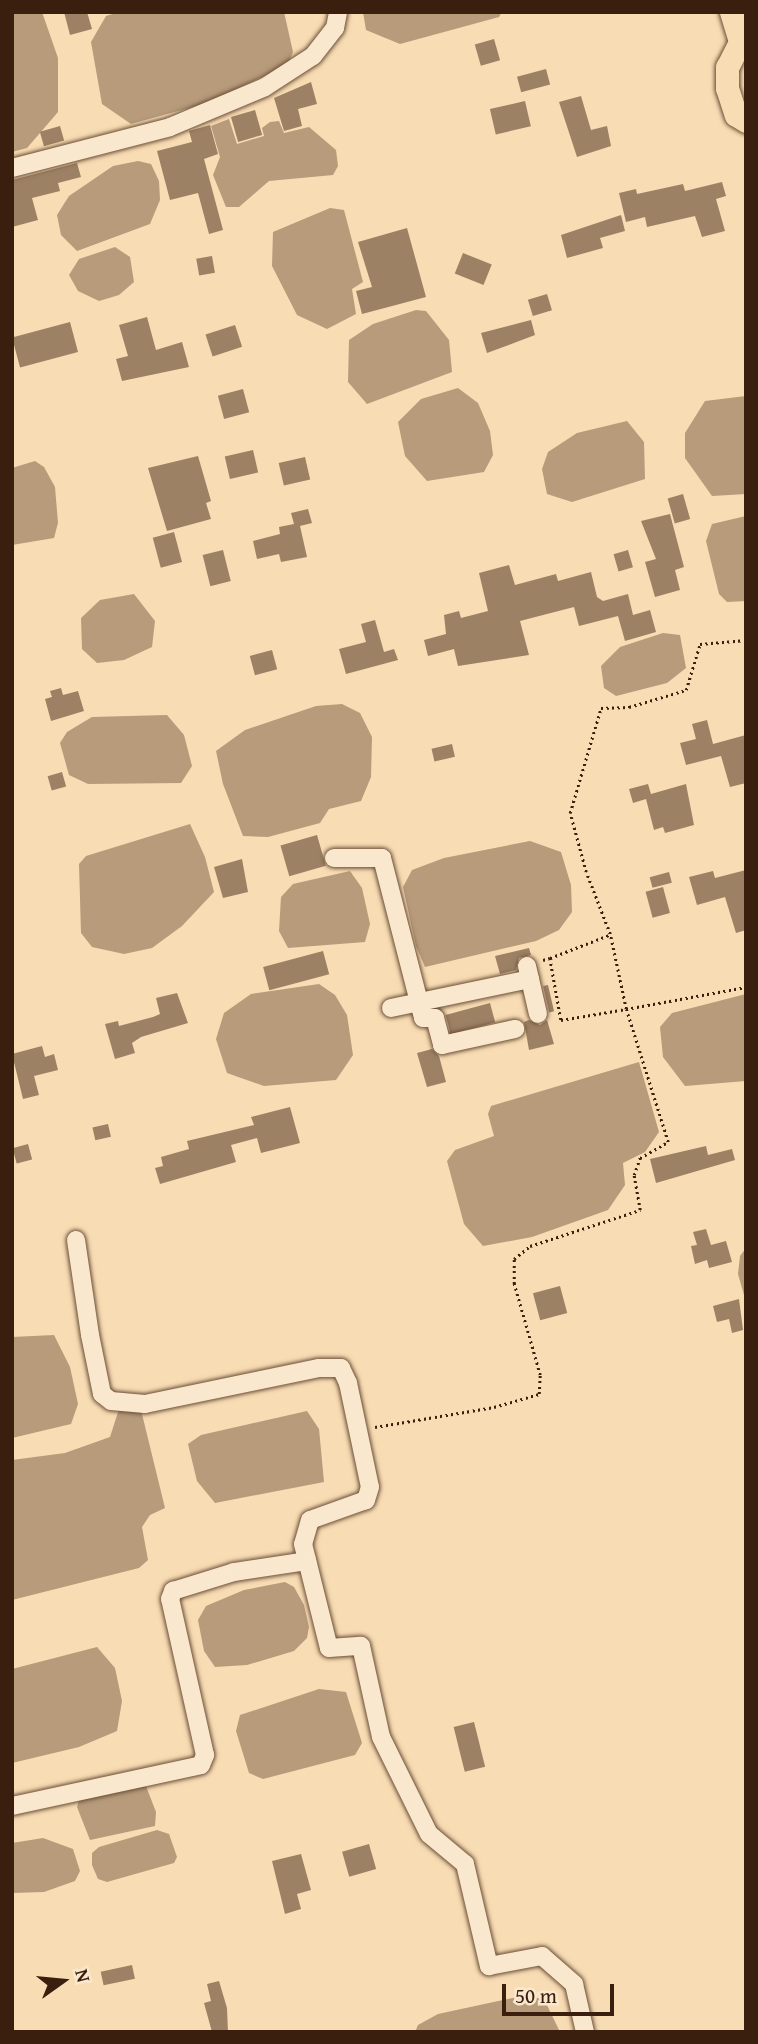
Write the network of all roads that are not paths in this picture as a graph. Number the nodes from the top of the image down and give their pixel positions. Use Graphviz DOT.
graph roads {
  1 [pos="338,12"];
  2 [pos="731,12"];
  3 [pos="746,121"];
  4 [pos="12,168"];
  5 [pos="334,858"];
  6 [pos="418,1001"];
  7 [pos="391,1008"];
  8 [pos="538,1014"];
  9 [pos="515,1029"];
  10 [pos="76,1240"];
  11 [pos="307,1561"];
  12 [pos="12,1806"];
  13 [pos="585,2032"];
  1 -- 4 [label="street"];
  2 -- 3 [label="main road"];
  5 -- 6 [label="street"];
  6 -- 7 [label="street"];
  6 -- 8 [label="street"];
  6 -- 9 [label="street"];
  10 -- 11 [label="street"];
  11 -- 12 [label="street"];
  11 -- 13 [label="street"];
}
